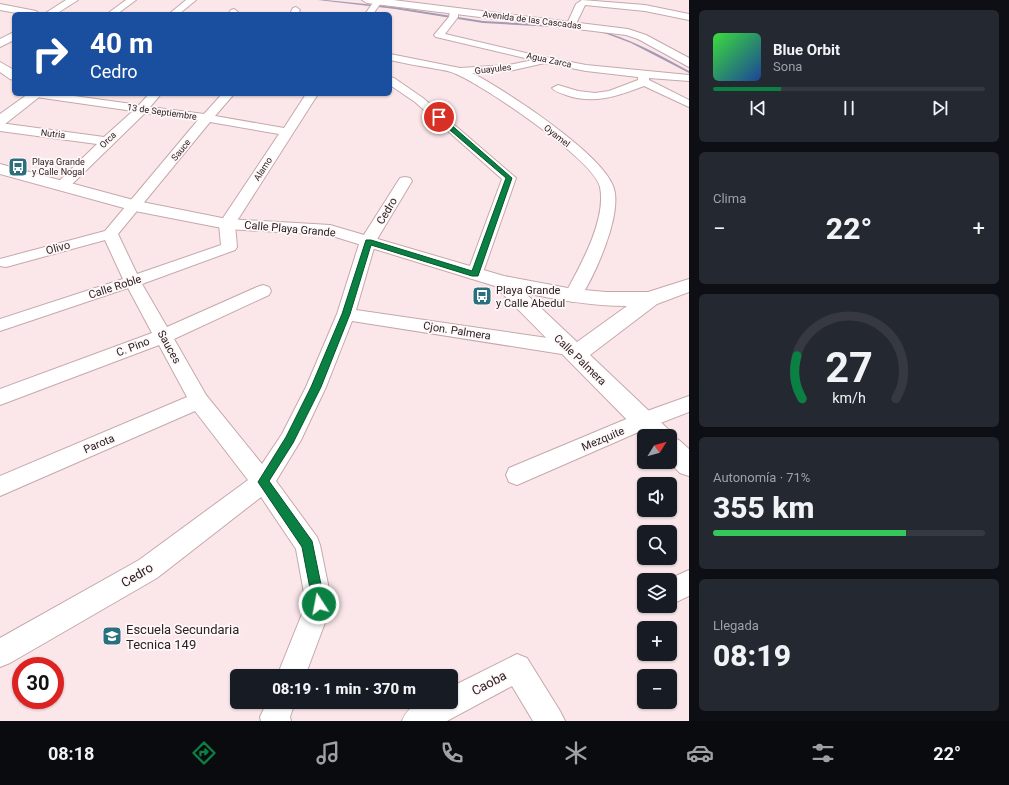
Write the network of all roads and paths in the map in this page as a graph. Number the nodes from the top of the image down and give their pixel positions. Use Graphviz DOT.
graph roads {
  1 [pos="73,0"];
  2 [pos="132,0"];
  3 [pos="192,0"];
  4 [pos="375,0"];
  5 [pos="0,7"];
  6 [pos="454,10"];
  7 [pos="26,12"];
  8 [pos="52,12"];
  9 [pos="114,12"];
  10 [pos="175,12"];
  11 [pos="370,12"];
  12 [pos="689,17"];
  13 [pos="572,24"];
  14 [pos="12,36"];
  15 [pos="0,44"];
  16 [pos="392,57"];
  17 [pos="548,61"];
  18 [pos="689,63"];
  19 [pos="0,66"];
  20 [pos="461,71"];
  21 [pos="12,75"];
  22 [pos="689,78"];
  23 [pos="644,79"];
  24 [pos="392,81"];
  25 [pos="558,88"];
  26 [pos="33,96"];
  27 [pos="70,96"];
  28 [pos="153,96"];
  29 [pos="226,96"];
  30 [pos="311,96"];
  31 [pos="689,104"];
  32 [pos="142,109"];
  33 [pos="207,118"];
  34 [pos="0,121"];
  35 [pos="0,127"];
  36 [pos="287,132"];
  37 [pos="107,140"];
  38 [pos="0,169"];
  39 [pos="405,181"];
  40 [pos="62,186"];
  41 [pos="135,206"];
  42 [pos="227,224"];
  43 [pos="110,234"];
  44 [pos="368,241"];
  45 [pos="6,262"];
  46 [pos="475,274"];
  47 [pos="133,282"];
  48 [pos="502,282"];
  49 [pos="689,285"];
  50 [pos="263,291"];
  51 [pos="573,296"];
  52 [pos="650,300"];
  53 [pos="346,314"];
  54 [pos="0,325"];
  55 [pos="163,336"];
  56 [pos="571,352"];
  57 [pos="0,397"];
  58 [pos="199,401"];
  59 [pos="689,404"];
  60 [pos="651,429"];
  61 [pos="637,434"];
  62 [pos="677,454"];
  63 [pos="689,466"];
  64 [pos="517,475"];
  65 [pos="263,482"];
  66 [pos="0,486"];
  67 [pos="689,582"];
  68 [pos="677,588"];
  69 [pos="0,653"];
  70 [pos="294,669"];
  71 [pos="278,709"];
  72 [pos="276,721"];
  73 [pos="417,721"];
  74 [pos="550,721"];
  1 -- 8 [label="street"];
  2 -- 9 [label="street"];
  3 -- 10 [label="street"];
  4 -- 6 [label="street, Avenida de las Cascadas"];
  4 -- 11 [label="street"];
  5 -- 7 [label="street"];
  6 -- 13 [label="street, Avenida de las Cascadas"];
  6 -- 17 [label="street, Agua Zarca"];
  12 -- 13 [label="street"];
  13 -- 18 [label="street, Avenida de las Cascadas"];
  14 -- 15 [label="street"];
  16 -- 20 [label="street, Oyamel"];
  17 -- 20 [label="street, Guayules"];
  17 -- 23 [label="street, Agua Zarca"];
  19 -- 21 [label="street"];
  20 -- 51 [label="street, Oyamel"];
  22 -- 23 [label="street, Agua Zarca"];
  23 -- 25 [label="street"];
  23 -- 31 [label="street"];
  24 -- 46 [label="street"];
  26 -- 34 [label="street"];
  27 -- 32 [label="street, 13 de Septiembre"];
  28 -- 32 [label="street, Orca"];
  29 -- 33 [label="street, Sauce"];
  30 -- 36 [label="street, Alamo"];
  32 -- 33 [label="street, 13 de Septiembre"];
  32 -- 37 [label="street, Orca"];
  33 -- 36 [label="street, 13 de Septiembre"];
  33 -- 41 [label="street, Sauce"];
  35 -- 37 [label="street, Nutria"];
  36 -- 42 [label="street, Alamo"];
  37 -- 40 [label="street, Orca"];
  38 -- 40 [label="street, Calle Playa Grande"];
  39 -- 44 [label="street, Cedro"];
  40 -- 41 [label="street, Calle Playa Grande"];
  41 -- 42 [label="street, Calle Playa Grande"];
  41 -- 43 [label="street"];
  42 -- 44 [label="street, Calle Playa Grande"];
  42 -- 47 [label="street, Calle Roble"];
  43 -- 45 [label="street, Olivo"];
  43 -- 47 [label="street, Sauces"];
  44 -- 46 [label="street, Calle Playa Grande"];
  44 -- 53 [label="street, Cedro"];
  46 -- 48 [label="street, Calle Playa Grande"];
  47 -- 54 [label="street, Calle Roble"];
  47 -- 55 [label="street, Sauces"];
  48 -- 51 [label="street, Calle Playa Grande"];
  48 -- 56 [label="street, Calle Palmera"];
  49 -- 52 [label="street, Calle Playa Grande"];
  50 -- 55 [label="street, C. Pino"];
  51 -- 52 [label="street, Calle Playa Grande"];
  52 -- 56 [label="street, Calle Playa Grande"];
  53 -- 56 [label="street, Cjon. Palmera"];
  53 -- 65 [label="street, Cedro"];
  55 -- 57 [label="street, C. Pino"];
  55 -- 58 [label="street, Sauces"];
  56 -- 60 [label="street, Calle Palmera"];
  58 -- 65 [label="street, Sauces"];
  58 -- 66 [label="street, Parota"];
  59 -- 60 [label="street, Mezquite"];
  61 -- 64 [label="street, Mezquite"];
  62 -- 63 [label="street"];
  65 -- 69 [label="street, Cedro"];
  65 -- 70 [label="street"];
  67 -- 68 [label="street"];
  71 -- 72 [label="street"];
  73 -- 74 [label="street, Caoba"];
}
